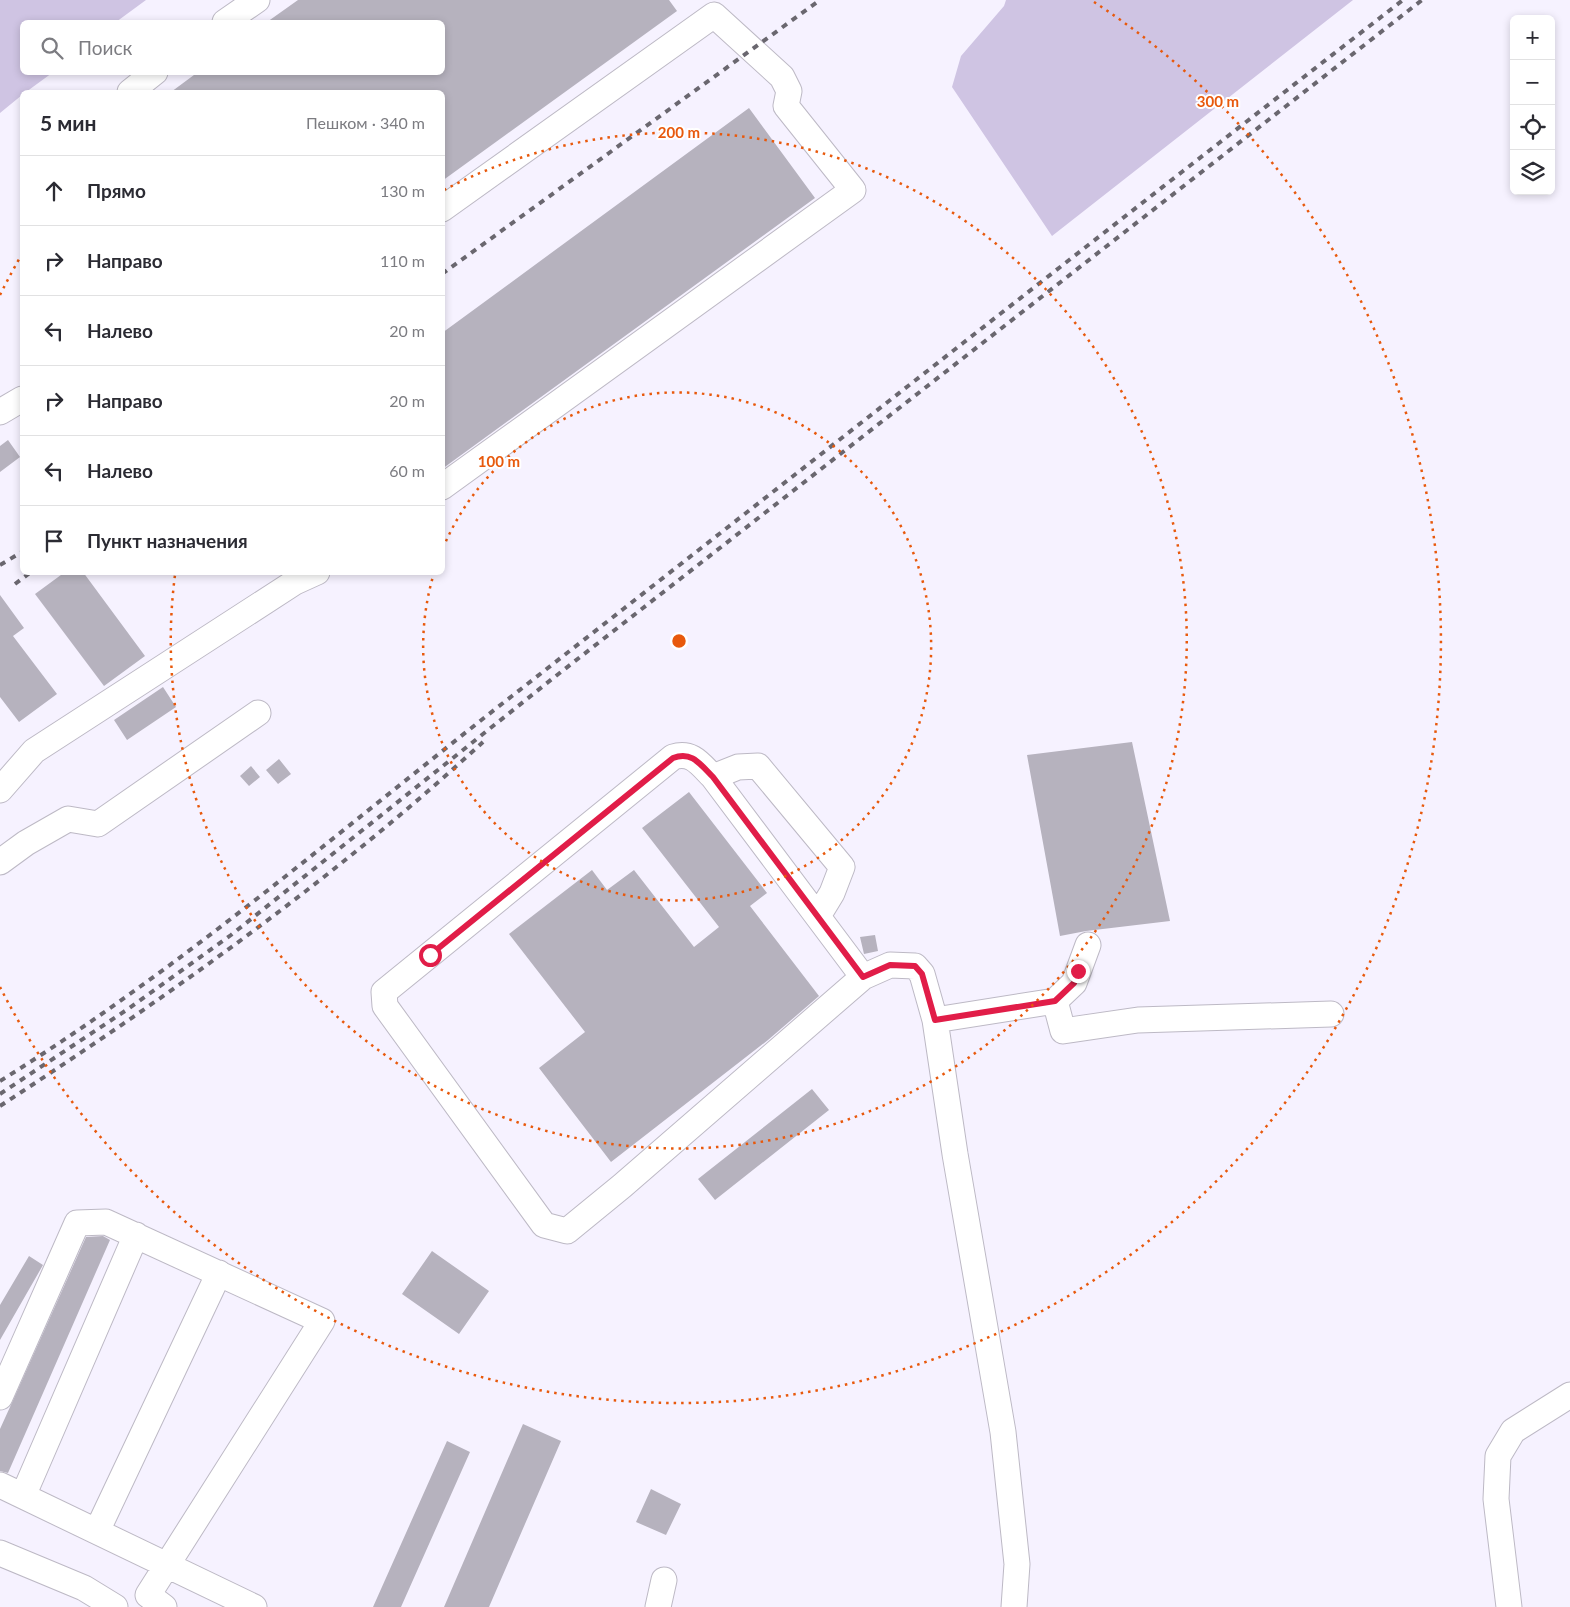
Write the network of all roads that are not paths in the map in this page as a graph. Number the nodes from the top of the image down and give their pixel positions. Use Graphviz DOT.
graph roads {
  1 [pos="257,0"];
  2 [pos="708,8"];
  3 [pos="229,20"];
  4 [pos="151,75"];
  5 [pos="132,90"];
  6 [pos="445,207"];
  7 [pos="20,400"];
  8 [pos="0,412"];
  9 [pos="445,485"];
  10 [pos="311,575"];
  11 [pos="258,713"];
  12 [pos="713,777"];
  13 [pos="0,790"];
  14 [pos="0,862"];
  15 [pos="818,916"];
  16 [pos="1088,945"];
  17 [pos="863,977"];
  18 [pos="1055,1001"];
  19 [pos="1331,1014"];
  20 [pos="935,1020"];
  21 [pos="136,1235"];
  22 [pos="219,1273"];
  23 [pos="1570,1395"];
  24 [pos="0,1398"];
  25 [pos="0,1485"];
  26 [pos="23,1496"];
  27 [pos="97,1531"];
  28 [pos="0,1553"];
  29 [pos="169,1565"];
  30 [pos="664,1580"];
  31 [pos="156,1601"];
  32 [pos="116,1607"];
  33 [pos="254,1607"];
  34 [pos="658,1607"];
  35 [pos="1014,1607"];
  36 [pos="1509,1607"];
  1 -- 3 [label="street"];
  2 -- 6 [label="street"];
  2 -- 9 [label="street"];
  4 -- 5 [label="street"];
  7 -- 8 [label="street"];
  10 -- 13 [label="street"];
  11 -- 14 [label="street"];
  12 -- 15 [label="street"];
  12 -- 15 [label="street"];
  12 -- 17 [label="street"];
  15 -- 17 [label="street"];
  16 -- 18 [label="street"];
  17 -- 20 [label="street"];
  18 -- 19 [label="street"];
  18 -- 20 [label="street"];
  20 -- 35 [label="street"];
  21 -- 22 [label="street"];
  21 -- 24 [label="street"];
  21 -- 26 [label="street"];
  22 -- 27 [label="street"];
  22 -- 29 [label="street"];
  23 -- 36 [label="street"];
  25 -- 26 [label="street"];
  26 -- 27 [label="street"];
  27 -- 29 [label="street"];
  28 -- 32 [label="street"];
  29 -- 31 [label="street"];
  29 -- 33 [label="street"];
  30 -- 34 [label="street"];
  31 -- 32 [label="street"];
}
